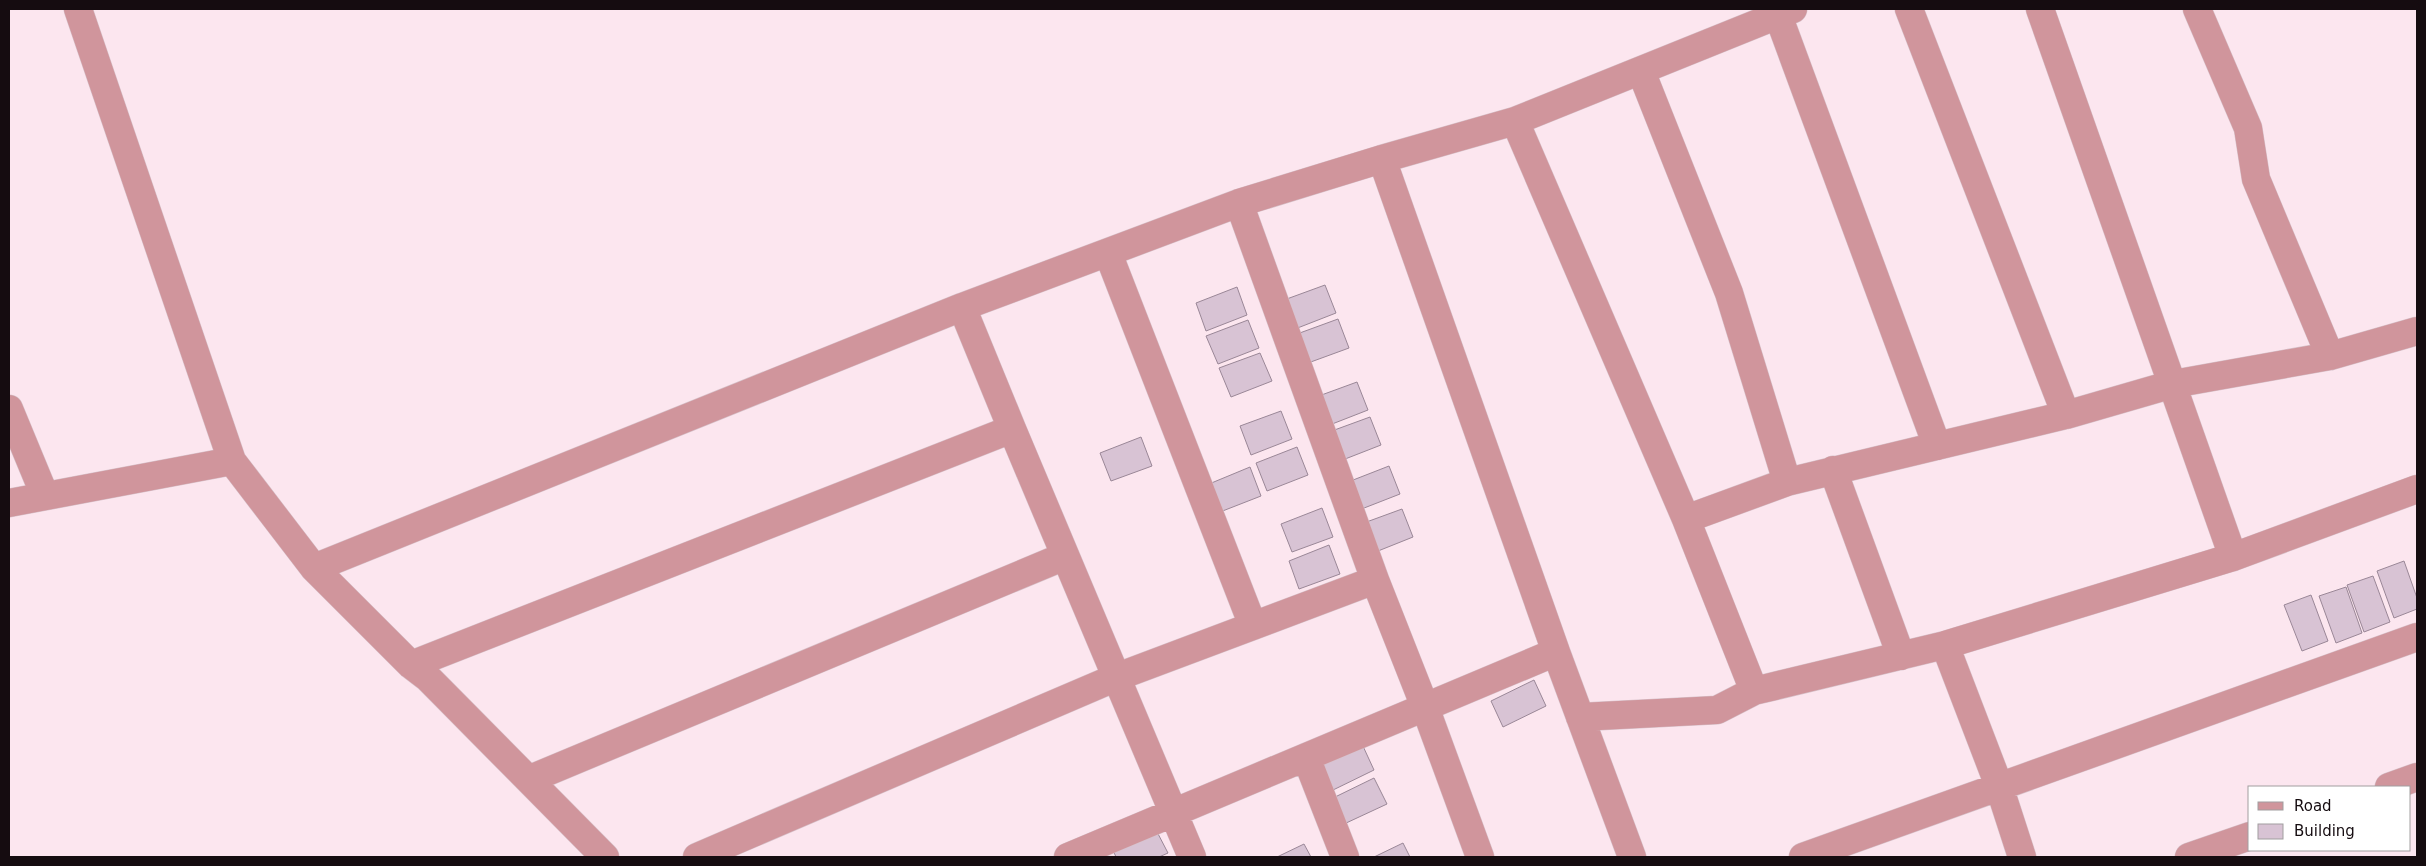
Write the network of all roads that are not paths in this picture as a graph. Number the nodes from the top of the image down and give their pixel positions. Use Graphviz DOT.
graph roads {
  1 [pos="78,9"];
  2 [pos="1909,9"];
  3 [pos="2040,9"];
  4 [pos="2198,9"];
  5 [pos="1785,12"];
  6 [pos="1640,71"];
  7 [pos="1515,121"];
  8 [pos="1382,159"];
  9 [pos="1239,203"];
  10 [pos="1108,252"];
  11 [pos="962,307"];
  12 [pos="2417,331"];
  13 [pos="2330,356"];
  14 [pos="2172,384"];
  15 [pos="9,408"];
  16 [pos="2066,415"];
  17 [pos="1012,429"];
  18 [pos="1937,446"];
  19 [pos="232,461"];
  20 [pos="1833,470"];
  21 [pos="1787,482"];
  22 [pos="2417,489"];
  23 [pos="45,496"];
  24 [pos="9,503"];
  25 [pos="1686,518"];
  26 [pos="1065,556"];
  27 [pos="2233,557"];
  28 [pos="314,568"];
  29 [pos="1375,580"];
  30 [pos="1253,626"];
  31 [pos="2417,637"];
  32 [pos="1945,645"];
  33 [pos="1556,652"];
  34 [pos="1901,656"];
  35 [pos="411,665"];
  36 [pos="1117,677"];
  37 [pos="1754,691"];
  38 [pos="1425,706"];
  39 [pos="1580,717"];
  40 [pos="1306,757"];
  41 [pos="2417,777"];
  42 [pos="530,779"];
  43 [pos="1999,786"];
  44 [pos="2392,786"];
  45 [pos="1174,812"];
  46 [pos="2248,837"];
  47 [pos="605,857"];
  48 [pos="697,857"];
  49 [pos="1068,857"];
  50 [pos="1192,857"];
  51 [pos="1345,857"];
  52 [pos="1480,857"];
  53 [pos="1632,857"];
  54 [pos="1803,857"];
  55 [pos="2022,857"];
  56 [pos="2189,857"];
  1 -- 19 [label="street"];
  2 -- 16 [label="street"];
  3 -- 14 [label="street"];
  4 -- 13 [label="street"];
  5 -- 6 [label="street"];
  5 -- 18 [label="street"];
  6 -- 7 [label="street"];
  6 -- 21 [label="street"];
  7 -- 8 [label="street"];
  7 -- 25 [label="street"];
  8 -- 9 [label="street"];
  8 -- 33 [label="street"];
  9 -- 10 [label="street"];
  9 -- 29 [label="street"];
  10 -- 11 [label="street"];
  10 -- 30 [label="street"];
  11 -- 17 [label="street"];
  11 -- 28 [label="street"];
  12 -- 13 [label="street"];
  13 -- 14 [label="street"];
  14 -- 16 [label="street"];
  14 -- 27 [label="street"];
  15 -- 23 [label="street"];
  16 -- 18 [label="street"];
  17 -- 26 [label="street"];
  17 -- 35 [label="street"];
  18 -- 20 [label="street"];
  19 -- 23 [label="street"];
  19 -- 28 [label="street"];
  20 -- 21 [label="street"];
  20 -- 34 [label="street"];
  21 -- 25 [label="street"];
  22 -- 27 [label="street"];
  23 -- 24 [label="street"];
  25 -- 37 [label="street"];
  26 -- 36 [label="street"];
  26 -- 42 [label="street"];
  27 -- 32 [label="street"];
  28 -- 35 [label="street"];
  29 -- 30 [label="street"];
  29 -- 38 [label="street"];
  30 -- 36 [label="street"];
  31 -- 43 [label="street"];
  32 -- 34 [label="street"];
  32 -- 43 [label="street"];
  33 -- 38 [label="street"];
  33 -- 39 [label="street"];
  34 -- 37 [label="street"];
  35 -- 42 [label="street"];
  36 -- 45 [label="street"];
  36 -- 48 [label="street"];
  37 -- 39 [label="street"];
  38 -- 40 [label="street"];
  38 -- 52 [label="street"];
  39 -- 53 [label="street"];
  40 -- 45 [label="street"];
  40 -- 51 [label="street"];
  41 -- 44 [label="street"];
  42 -- 47 [label="street"];
  43 -- 54 [label="street"];
  43 -- 55 [label="street"];
  45 -- 49 [label="street"];
  45 -- 50 [label="street"];
  46 -- 56 [label="street"];
}
